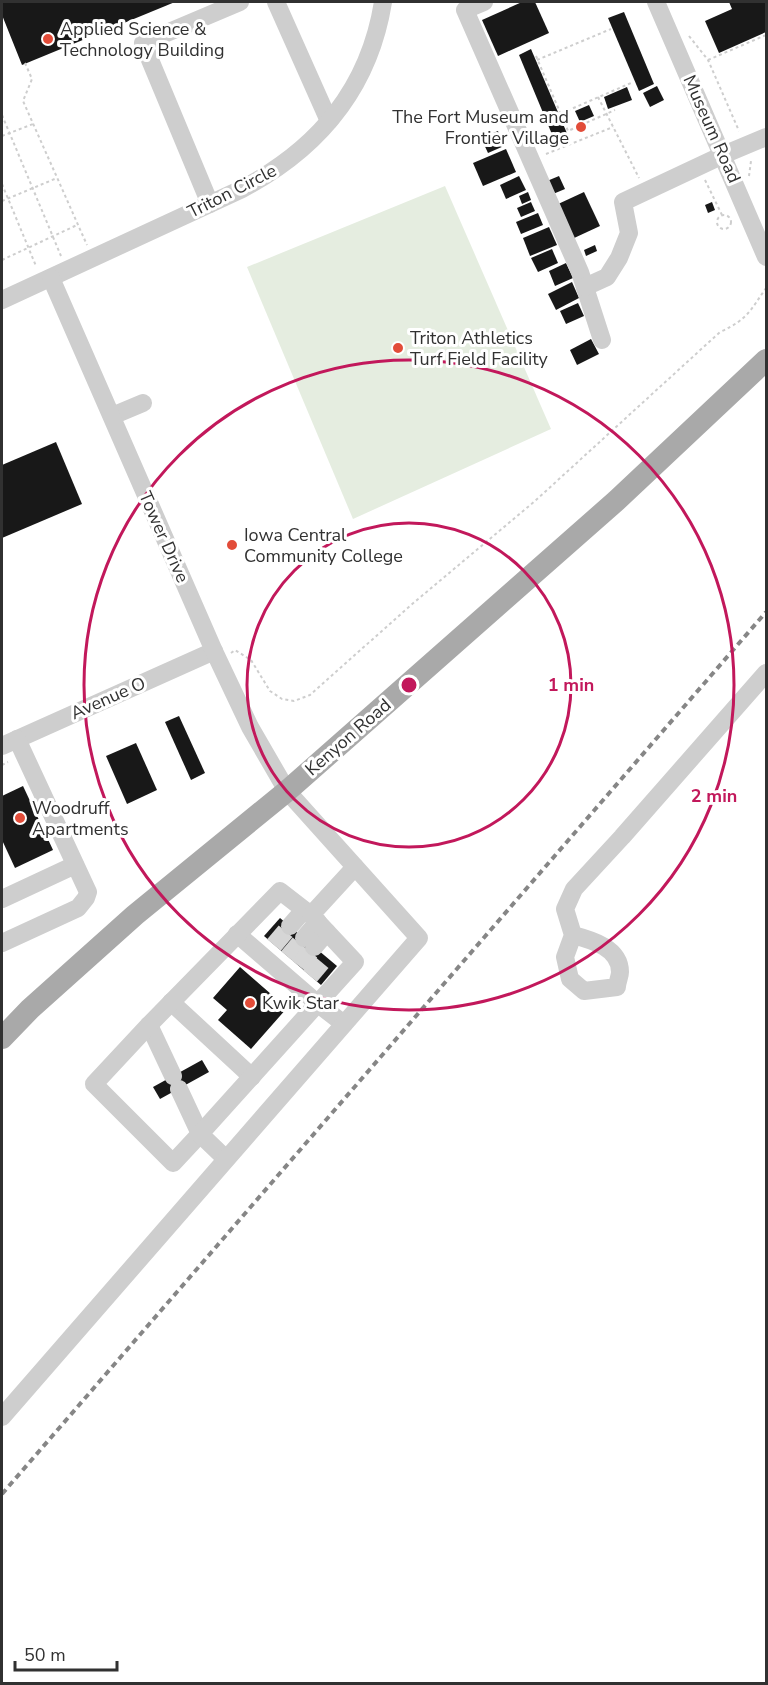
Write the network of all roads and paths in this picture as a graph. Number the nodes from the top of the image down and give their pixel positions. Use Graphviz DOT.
graph roads {
  1 [pos="240,2"];
  2 [pos="276,2"];
  3 [pos="383,2"];
  4 [pos="484,2"];
  5 [pos="660,3"];
  6 [pos="463,6"];
  7 [pos="611,29"];
  8 [pos="685,32"];
  9 [pos="766,35"];
  10 [pos="708,60"];
  11 [pos="26,63"];
  12 [pos="631,83"];
  13 [pos="598,97"];
  14 [pos="615,110"];
  15 [pos="561,114"];
  16 [pos="606,114"];
  17 [pos="2,115"];
  18 [pos="329,121"];
  19 [pos="33,124"];
  20 [pos="613,128"];
  21 [pos="9,133"];
  22 [pos="2,136"];
  23 [pos="766,137"];
  24 [pos="745,146"];
  25 [pos="723,155"];
  26 [pos="531,160"];
  27 [pos="699,166"];
  28 [pos="57,178"];
  29 [pos="747,183"];
  30 [pos="2,184"];
  31 [pos="33,188"];
  32 [pos="645,191"];
  33 [pos="8,198"];
  34 [pos="2,201"];
  35 [pos="210,204"];
  36 [pos="722,215"];
  37 [pos="77,225"];
  38 [pos="53,236"];
  39 [pos="28,248"];
  40 [pos="766,257"];
  41 [pos="93,259"];
  42 [pos="2,260"];
  43 [pos="54,277"];
  44 [pos="585,287"];
  45 [pos="766,288"];
  46 [pos="2,300"];
  47 [pos="602,340"];
  48 [pos="766,360"];
  49 [pos="143,403"];
  50 [pos="112,416"];
  51 [pos="216,655"];
  52 [pos="766,673"];
  53 [pos="14,747"];
  54 [pos="2,765"];
  55 [pos="286,791"];
  56 [pos="75,865"];
  57 [pos="355,867"];
  58 [pos="2,899"];
  59 [pos="315,932"];
  60 [pos="237,934"];
  61 [pos="573,935"];
  62 [pos="2,943"];
  63 [pos="171,1002"];
  64 [pos="317,1003"];
  65 [pos="30,1010"];
  66 [pos="344,1024"];
  67 [pos="148,1025"];
  68 [pos="2,1031"];
  69 [pos="2,1038"];
  70 [pos="252,1077"];
  71 [pos="200,1134"];
  72 [pos="226,1159"];
  73 [pos="2,1417"];
  1 -- 35 [label="street"];
  2 -- 18 [label="street"];
  3 -- 18 [label="street, Triton Circle"];
  4 -- 6 [label="street"];
  5 -- 25 [label="street, Museum Road"];
  6 -- 26 [label="street"];
  7 -- 15 [label="path"];
  8 -- 10 [label="path"];
  9 -- 10 [label="path"];
  10 -- 24 [label="path"];
  11 -- 19 [label="path"];
  12 -- 13 [label="path"];
  13 -- 15 [label="path"];
  13 -- 16 [label="path"];
  14 -- 16 [label="path"];
  15 -- 16 [label="path"];
  16 -- 20 [label="path"];
  17 -- 21 [label="path"];
  18 -- 35 [label="street, Triton Circle"];
  19 -- 21 [label="path"];
  19 -- 28 [label="path"];
  20 -- 26 [label="path"];
  20 -- 32 [label="path"];
  21 -- 22 [label="path"];
  21 -- 31 [label="path"];
  23 -- 24 [label="street"];
  24 -- 25 [label="street"];
  24 -- 29 [label="path"];
  25 -- 27 [label="street"];
  25 -- 40 [label="street, Museum Road"];
  26 -- 44 [label="street"];
  27 -- 32 [label="street"];
  27 -- 36 [label="path"];
  28 -- 31 [label="path"];
  28 -- 37 [label="path"];
  30 -- 33 [label="path"];
  31 -- 33 [label="path"];
  31 -- 38 [label="path"];
  32 -- 44 [label="street"];
  33 -- 34 [label="path"];
  33 -- 39 [label="path"];
  35 -- 41 [label="street, Triton Circle"];
  36 -- 36 [label="path"];
  37 -- 38 [label="path"];
  37 -- 41 [label="path"];
  38 -- 39 [label="path"];
  38 -- 43 [label="path"];
  39 -- 42 [label="path"];
  39 -- 43 [label="path"];
  41 -- 43 [label="street, Triton Circle"];
  43 -- 46 [label="street, Triton Circle"];
  43 -- 50 [label="street, Tower Drive"];
  44 -- 47 [label="street"];
  45 -- 51 [label="path"];
  48 -- 55 [label="main road, Kenyon Road"];
  49 -- 50 [label="street"];
  50 -- 51 [label="street, Tower Drive"];
  51 -- 53 [label="street, Avenue O"];
  51 -- 55 [label="street, Tower Drive"];
  52 -- 61 [label="street"];
  53 -- 54 [label="path"];
  53 -- 56 [label="street"];
  55 -- 57 [label="street, Tower Drive"];
  55 -- 65 [label="main road, Kenyon Road"];
  56 -- 58 [label="street"];
  56 -- 62 [label="street"];
  57 -- 59 [label="street"];
  57 -- 66 [label="street, Tower Drive"];
  59 -- 60 [label="street"];
  59 -- 64 [label="street"];
  60 -- 63 [label="street"];
  60 -- 64 [label="street"];
  63 -- 67 [label="street"];
  63 -- 70 [label="street"];
  64 -- 66 [label="street"];
  64 -- 70 [label="street"];
  65 -- 68 [label="main road, Kenyon Road"];
  65 -- 69 [label="main road, Kenyon Road"];
  66 -- 72 [label="street"];
  67 -- 71 [label="street"];
  67 -- 71 [label="street"];
  70 -- 71 [label="street"];
  71 -- 72 [label="street"];
  72 -- 73 [label="street"];
}
